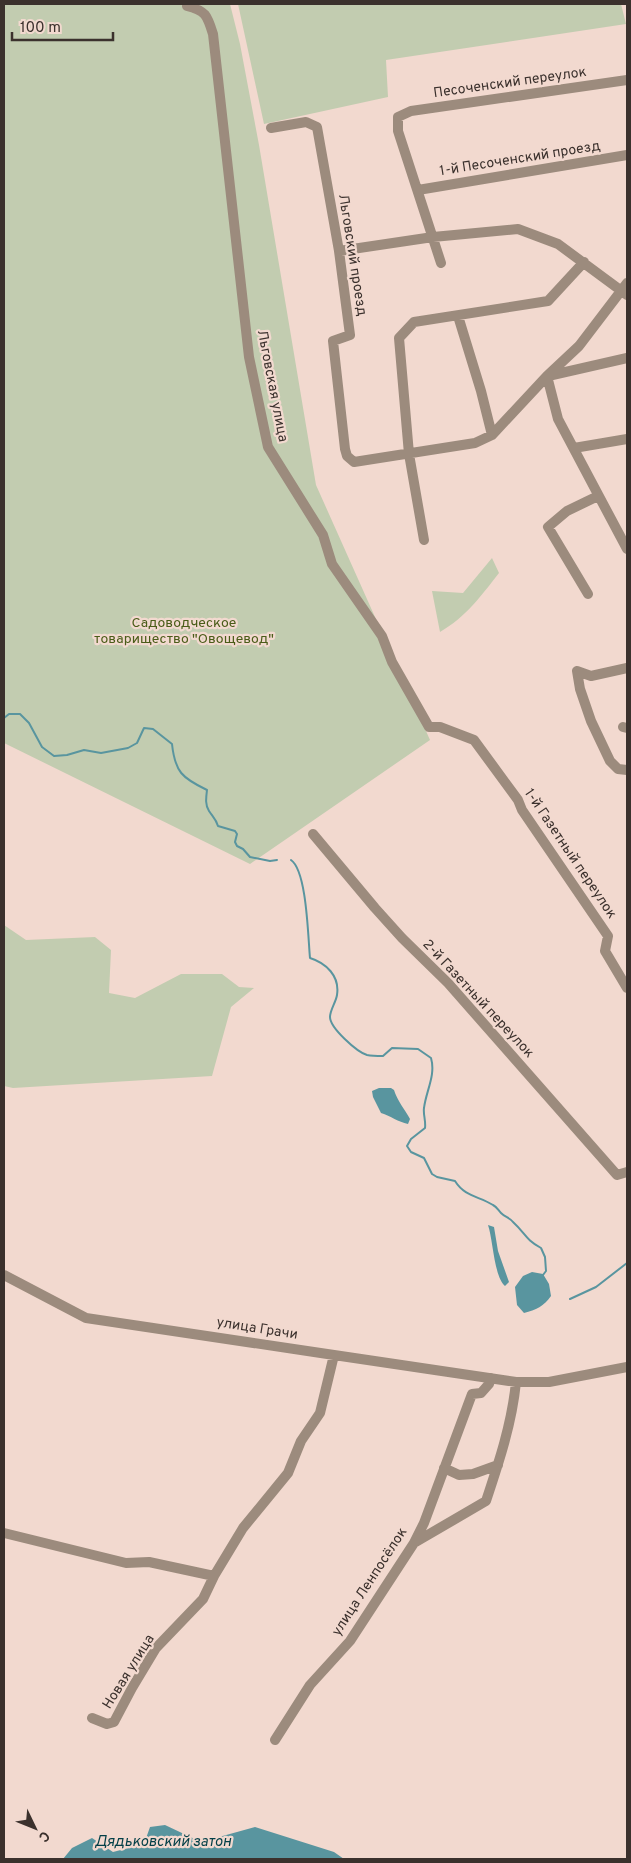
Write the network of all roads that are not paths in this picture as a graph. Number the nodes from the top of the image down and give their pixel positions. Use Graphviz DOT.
graph roads {
  1 [pos="187,6"];
  2 [pos="627,80"];
  3 [pos="271,128"];
  4 [pos="627,155"];
  5 [pos="418,190"];
  6 [pos="433,237"];
  7 [pos="339,251"];
  8 [pos="584,262"];
  9 [pos="441,263"];
  10 [pos="625,289"];
  11 [pos="458,316"];
  12 [pos="627,358"];
  13 [pos="548,376"];
  14 [pos="492,435"];
  15 [pos="627,440"];
  16 [pos="574,448"];
  17 [pos="409,454"];
  18 [pos="598,496"];
  19 [pos="424,540"];
  20 [pos="627,549"];
  21 [pos="588,594"];
  22 [pos="627,668"];
  23 [pos="474,740"];
  24 [pos="627,770"];
  25 [pos="313,834"];
  26 [pos="627,988"];
  27 [pos="627,1172"];
  28 [pos="4,1274"];
  29 [pos="334,1355"];
  30 [pos="627,1367"];
  31 [pos="491,1378"];
  32 [pos="516,1382"];
  33 [pos="498,1465"];
  34 [pos="444,1468"];
  35 [pos="4,1533"];
  36 [pos="414,1543"];
  37 [pos="214,1576"];
  38 [pos="92,1718"];
  39 [pos="275,1740"];
  1 -- 23 [label="street, Льговская улица"];
  2 -- 5 [label="street, Песоченский переулок"];
  3 -- 7 [label="street, Льговский проезд"];
  4 -- 5 [label="street, 1-й Песоченский проезд"];
  5 -- 6 [label="street"];
  6 -- 7 [label="street"];
  6 -- 8 [label="street"];
  6 -- 9 [label="street"];
  7 -- 17 [label="street, Льговский проезд"];
  8 -- 10 [label="street"];
  8 -- 11 [label="street"];
  10 -- 13 [label="street"];
  11 -- 14 [label="street"];
  11 -- 17 [label="street"];
  12 -- 13 [label="street"];
  13 -- 14 [label="street"];
  13 -- 16 [label="street"];
  14 -- 17 [label="street"];
  15 -- 16 [label="street"];
  16 -- 18 [label="street"];
  17 -- 19 [label="street"];
  18 -- 20 [label="street"];
  18 -- 21 [label="street"];
  22 -- 24 [label="street"];
  23 -- 26 [label="street, 1-й Газетный переулок"];
  25 -- 27 [label="street, 2-й Газетный переулок"];
  28 -- 29 [label="street, улица Грачи"];
  29 -- 31 [label="street, улица Грачи"];
  29 -- 37 [label="street"];
  30 -- 32 [label="street, улица Грачи"];
  31 -- 32 [label="street, улица Грачи"];
  31 -- 34 [label="street, улица Ленпосёлок"];
  32 -- 33 [label="street"];
  33 -- 34 [label="street"];
  33 -- 36 [label="street"];
  34 -- 36 [label="street, улица Ленпосёлок"];
  35 -- 37 [label="street"];
  36 -- 39 [label="street, улица Ленпосёлок"];
  37 -- 38 [label="street, Новая улица"];
}
